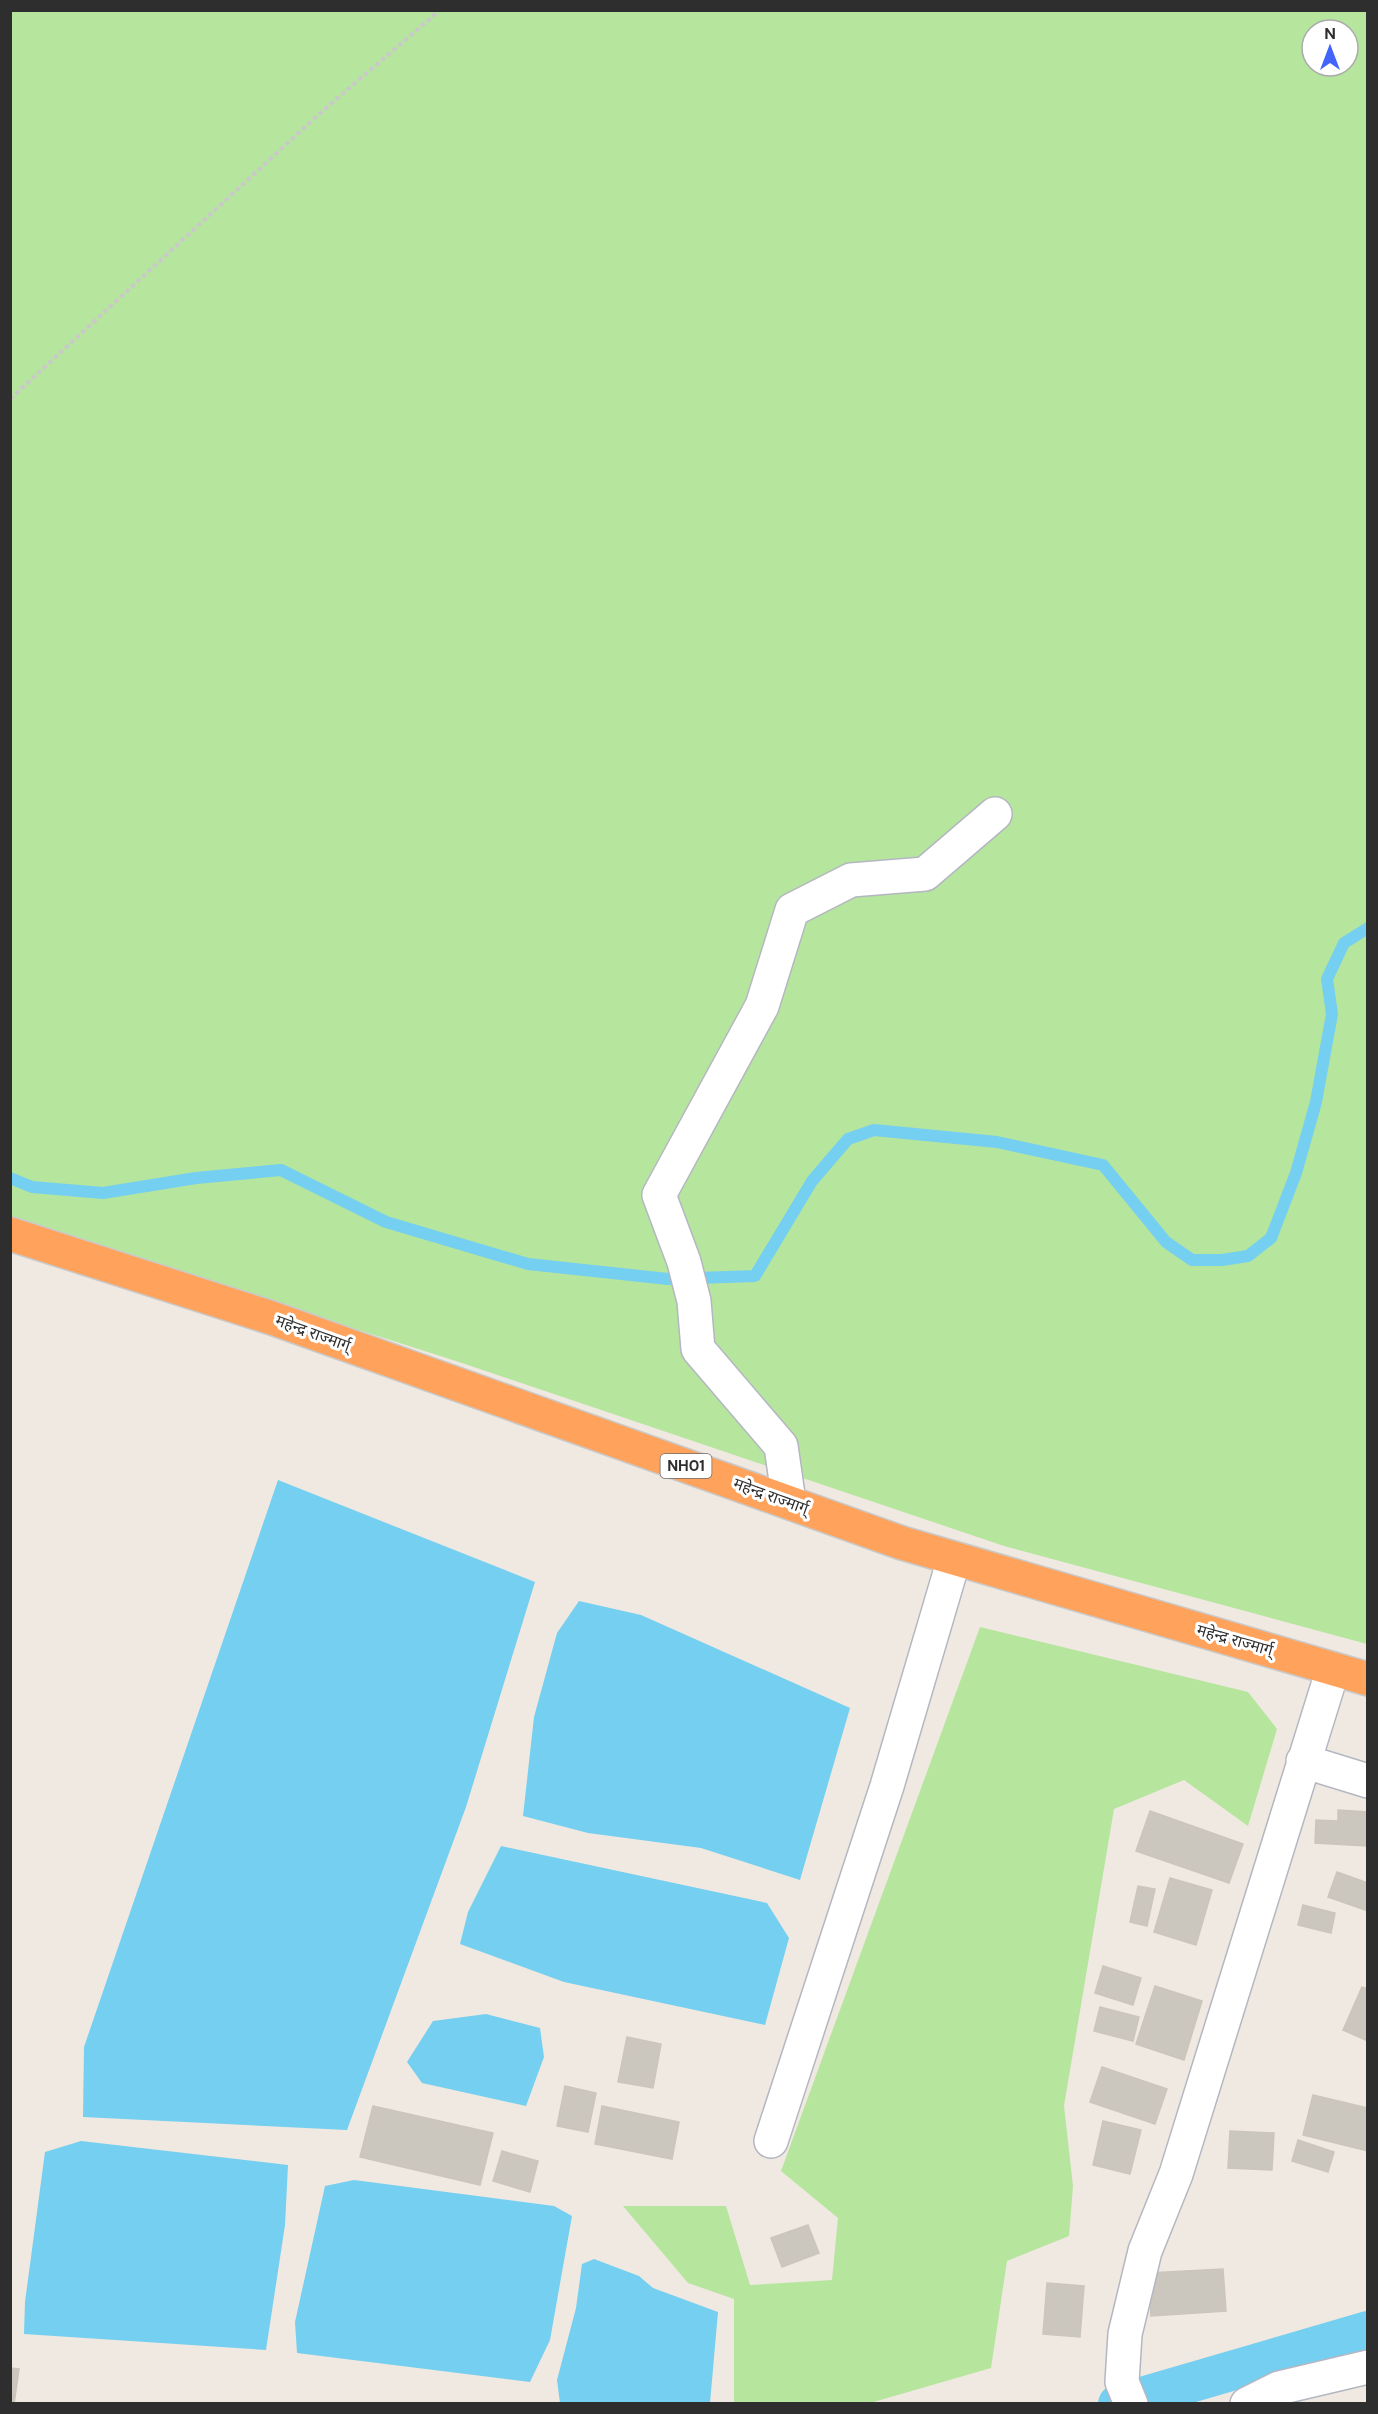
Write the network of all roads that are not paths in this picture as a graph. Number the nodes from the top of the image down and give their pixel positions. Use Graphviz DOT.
graph roads {
  1 [pos="995,814"];
  2 [pos="10,1234"];
  3 [pos="789,1502"];
  4 [pos="954,1559"];
  5 [pos="1333,1669"];
  6 [pos="1368,1679"];
  7 [pos="1303,1761"];
  8 [pos="1368,1781"];
  9 [pos="771,2141"];
  10 [pos="1368,2367"];
  11 [pos="1126,2393"];
  12 [pos="1247,2403"];
  1 -- 3 [label="street"];
  2 -- 3 [label="highway, महेन्द्र राज्मार्ग् / NH01"];
  3 -- 4 [label="highway, महेन्द्र राज्मार्ग् / NH01"];
  4 -- 5 [label="highway, महेन्द्र राज्मार्ग् / NH01"];
  4 -- 9 [label="street"];
  5 -- 6 [label="highway, महेन्द्र राज्मार्ग् / NH01"];
  5 -- 7 [label="street"];
  7 -- 8 [label="street"];
  7 -- 11 [label="street"];
  10 -- 12 [label="street"];
}
